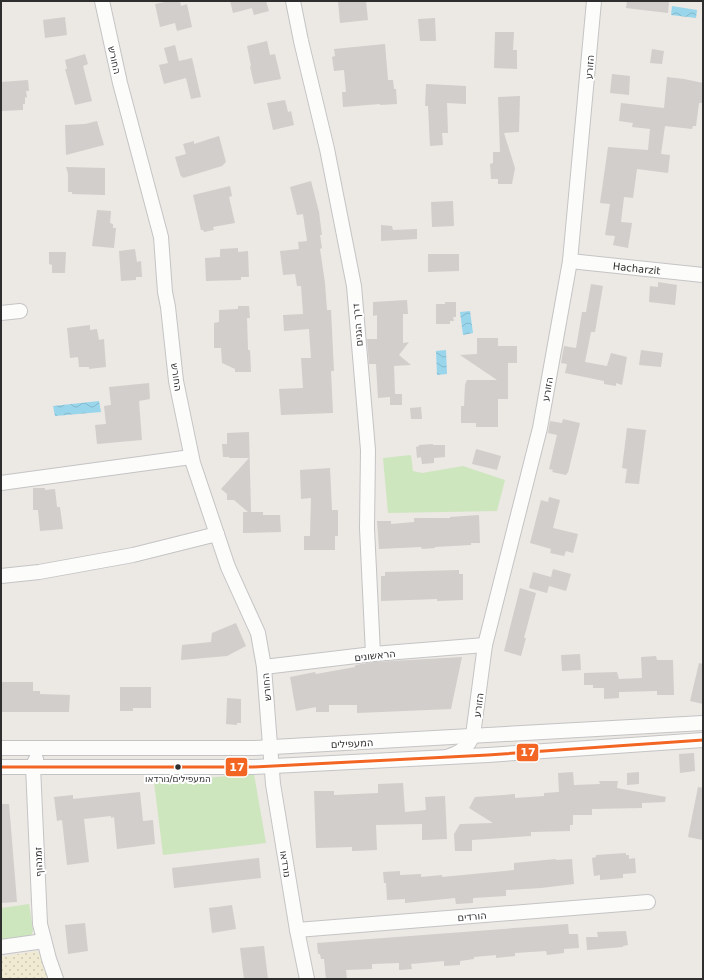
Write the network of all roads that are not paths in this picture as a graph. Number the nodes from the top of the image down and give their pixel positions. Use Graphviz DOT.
graph roads {
  1 [pos="102,1"];
  2 [pos="293,1"];
  3 [pos="594,1"];
  4 [pos="570,261"];
  5 [pos="703,275"];
  6 [pos="20,311"];
  7 [pos="1,313"];
  8 [pos="191,457"];
  9 [pos="1,483"];
  10 [pos="217,534"];
  11 [pos="1,576"];
  12 [pos="485,645"];
  13 [pos="374,654"];
  14 [pos="264,667"];
  15 [pos="703,723"];
  16 [pos="473,735"];
  17 [pos="703,740"];
  18 [pos="271,747"];
  19 [pos="1,748"];
  20 [pos="48,748"];
  21 [pos="447,757"];
  22 [pos="33,766"];
  23 [pos="1,767"];
  24 [pos="272,767"];
  25 [pos="648,902"];
  26 [pos="297,930"];
  27 [pos="44,941"];
  28 [pos="1,948"];
  29 [pos="56,979"];
  30 [pos="307,979"];
  1 -- 8 [label="street, החורש"];
  2 -- 13 [label="street, דרך הגנים"];
  3 -- 4 [label="street, הזורע"];
  4 -- 5 [label="street, Hacharzit"];
  4 -- 12 [label="street, הזורע"];
  6 -- 7 [label="street"];
  8 -- 9 [label="street"];
  8 -- 10 [label="street, החורש"];
  10 -- 11 [label="street"];
  10 -- 14 [label="street, החורש"];
  12 -- 13 [label="street, הראשונים"];
  12 -- 16 [label="street, הזורע"];
  13 -- 14 [label="street, הראשונים"];
  14 -- 18 [label="street, החורש"];
  15 -- 16 [label="street, המעפילים"];
  16 -- 18 [label="street, המעפילים"];
  16 -- 21 [label="street, הזורע"];
  17 -- 21 [label="street, המעפילים"];
  18 -- 20 [label="street, המעפילים"];
  18 -- 24 [label="street, נורדאו"];
  19 -- 20 [label="street, המעפילים"];
  20 -- 22 [label="street"];
  21 -- 24 [label="street, המעפילים"];
  22 -- 23 [label="street, המעפילים"];
  22 -- 24 [label="street, המעפילים"];
  22 -- 27 [label="street, זמנהוף"];
  24 -- 26 [label="street, נורדאו"];
  25 -- 26 [label="street, הורדים"];
  26 -- 30 [label="street, נורדאו"];
  27 -- 28 [label="street"];
  27 -- 29 [label="street, זמנהוף"];
}
